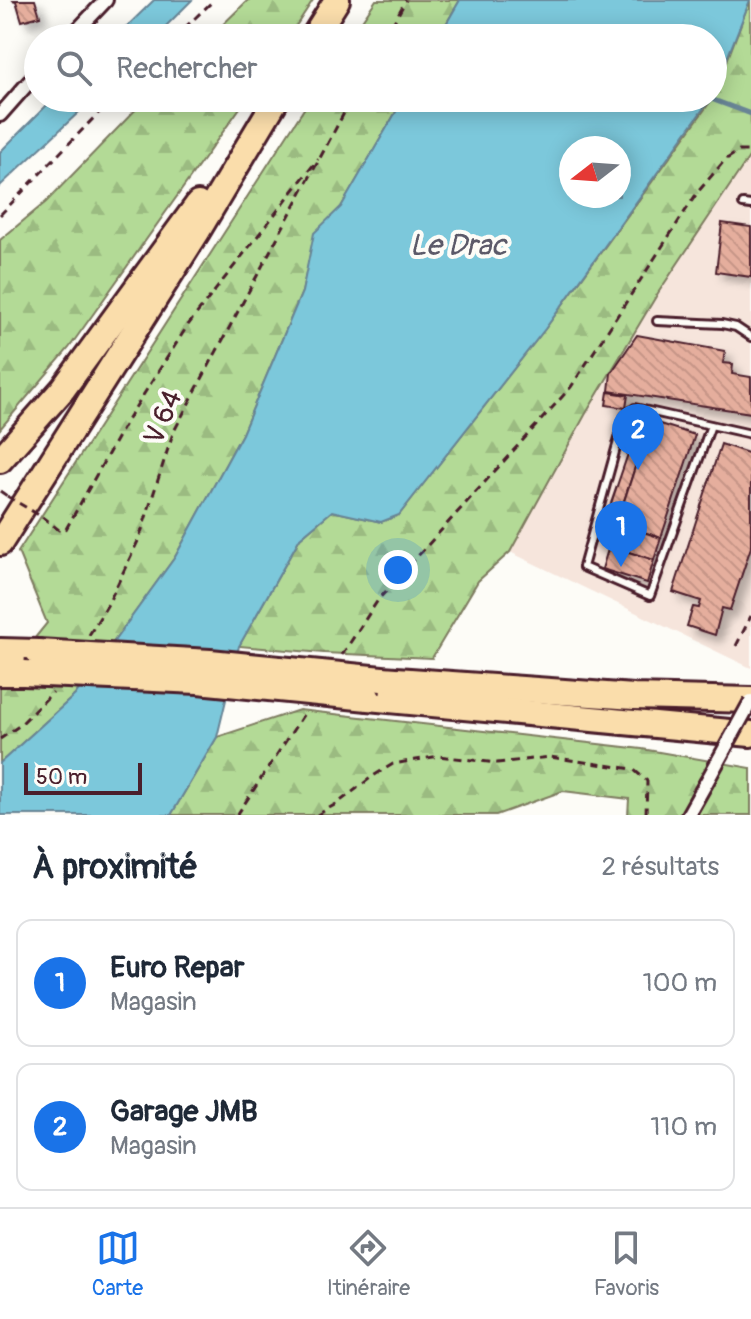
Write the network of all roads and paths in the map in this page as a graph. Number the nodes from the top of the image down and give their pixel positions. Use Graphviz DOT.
graph roads {
  1 [pos="106,0"];
  2 [pos="214,0"];
  3 [pos="337,0"];
  4 [pos="406,0"];
  5 [pos="83,24"];
  6 [pos="189,24"];
  7 [pos="322,24"];
  8 [pos="393,24"];
  9 [pos="24,88"];
  10 [pos="99,112"];
  11 [pos="265,112"];
  12 [pos="267,112"];
  13 [pos="344,112"];
  14 [pos="0,115"];
  15 [pos="751,151"];
  16 [pos="322,153"];
  17 [pos="0,215"];
  18 [pos="657,321"];
  19 [pos="751,337"];
  20 [pos="711,425"];
  21 [pos="751,434"];
  22 [pos="0,460"];
  23 [pos="0,491"];
  24 [pos="0,543"];
  25 [pos="751,616"];
  26 [pos="83,644"];
  27 [pos="736,646"];
  28 [pos="0,651"];
  29 [pos="335,667"];
  30 [pos="12,673"];
  31 [pos="58,684"];
  32 [pos="375,688"];
  33 [pos="751,700"];
  34 [pos="309,707"];
  35 [pos="751,734"];
  36 [pos="0,739"];
  37 [pos="237,815"];
  38 [pos="317,815"];
  39 [pos="646,815"];
  40 [pos="688,815"];
  1 -- 5 [label="street"];
  2 -- 6 [label="path"];
  3 -- 7 [label="highway"];
  4 -- 8 [label="path"];
  9 -- 14 [label="street"];
  10 -- 17 [label="path"];
  11 -- 22 [label="highway"];
  12 -- 24 [label="highway"];
  13 -- 16 [label="path, V 64"];
  15 -- 29 [label="path"];
  16 -- 23 [label="path, bridge"];
  16 -- 26 [label="path, V 64"];
  18 -- 19 [label="lane"];
  20 -- 20 [label="lane"];
  20 -- 21 [label="lane"];
  25 -- 27 [label="path"];
  28 -- 32 [label="highway, bridge"];
  30 -- 32 [label="highway, bridge"];
  31 -- 36 [label="path"];
  32 -- 33 [label="highway"];
  32 -- 35 [label="highway"];
  33 -- 40 [label="street, bridge"];
  34 -- 37 [label="path"];
  38 -- 39 [label="path"];
}
